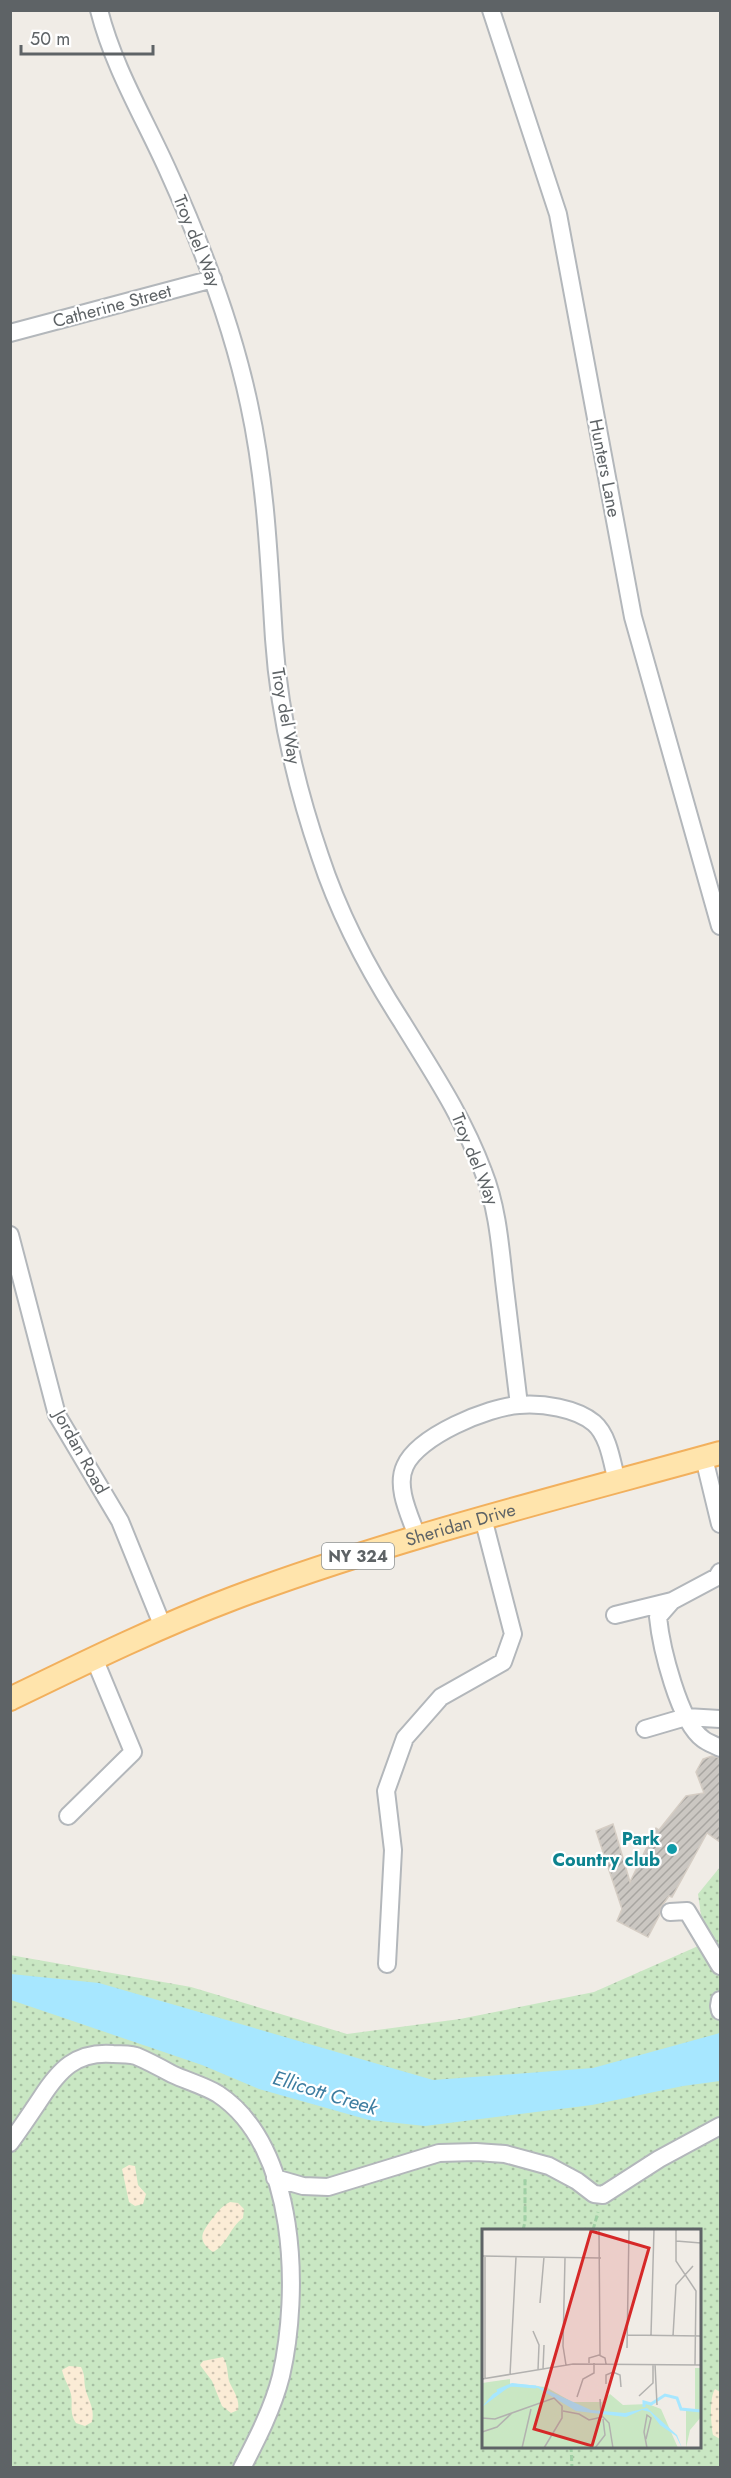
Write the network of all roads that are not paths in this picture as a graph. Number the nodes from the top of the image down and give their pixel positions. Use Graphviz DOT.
graph roads {
  1 [pos="99,10"];
  2 [pos="491,10"];
  3 [pos="213,279"];
  4 [pos="10,333"];
  5 [pos="720,926"];
  6 [pos="10,1235"];
  7 [pos="519,1405"];
  8 [pos="712,1455"];
  9 [pos="617,1482"];
  10 [pos="483,1518"];
  11 [pos="720,1524"];
  12 [pos="417,1536"];
  13 [pos="720,1572"];
  14 [pos="672,1601"];
  15 [pos="615,1615"];
  16 [pos="163,1628"];
  17 [pos="94,1658"];
  18 [pos="10,1699"];
  19 [pos="686,1717"];
  20 [pos="720,1719"];
  21 [pos="645,1729"];
  22 [pos="720,1748"];
  23 [pos="68,1816"];
  24 [pos="670,1911"];
  25 [pos="387,1964"];
  26 [pos="720,1966"];
  27 [pos="720,2000"];
  28 [pos="720,2012"];
  29 [pos="720,2126"];
  30 [pos="10,2143"];
  31 [pos="275,2178"];
  32 [pos="242,2468"];
  1 -- 3 [label="street, Troy del Way"];
  2 -- 5 [label="street, Hunters Lane"];
  3 -- 4 [label="street, Catherine Street"];
  3 -- 7 [label="street, Troy del Way"];
  6 -- 16 [label="street, Jordan Road"];
  7 -- 9 [label="street"];
  7 -- 12 [label="street"];
  8 -- 9 [label="main road, Sheridan Drive / NY 324"];
  8 -- 11 [label="street"];
  9 -- 10 [label="main road, Sheridan Drive / NY 324"];
  10 -- 12 [label="main road, Sheridan Drive / NY 324"];
  10 -- 25 [label="street"];
  12 -- 16 [label="main road, Sheridan Drive / NY 324"];
  13 -- 14 [label="street"];
  14 -- 15 [label="street"];
  14 -- 19 [label="street"];
  16 -- 17 [label="main road, Sheridan Drive / NY 324"];
  17 -- 18 [label="main road, Sheridan Drive / NY 324"];
  17 -- 23 [label="street"];
  19 -- 20 [label="street"];
  19 -- 21 [label="street"];
  19 -- 22 [label="street"];
  24 -- 26 [label="street"];
  27 -- 28 [label="street"];
  29 -- 31 [label="street"];
  30 -- 31 [label="street"];
  31 -- 32 [label="street"];
}
